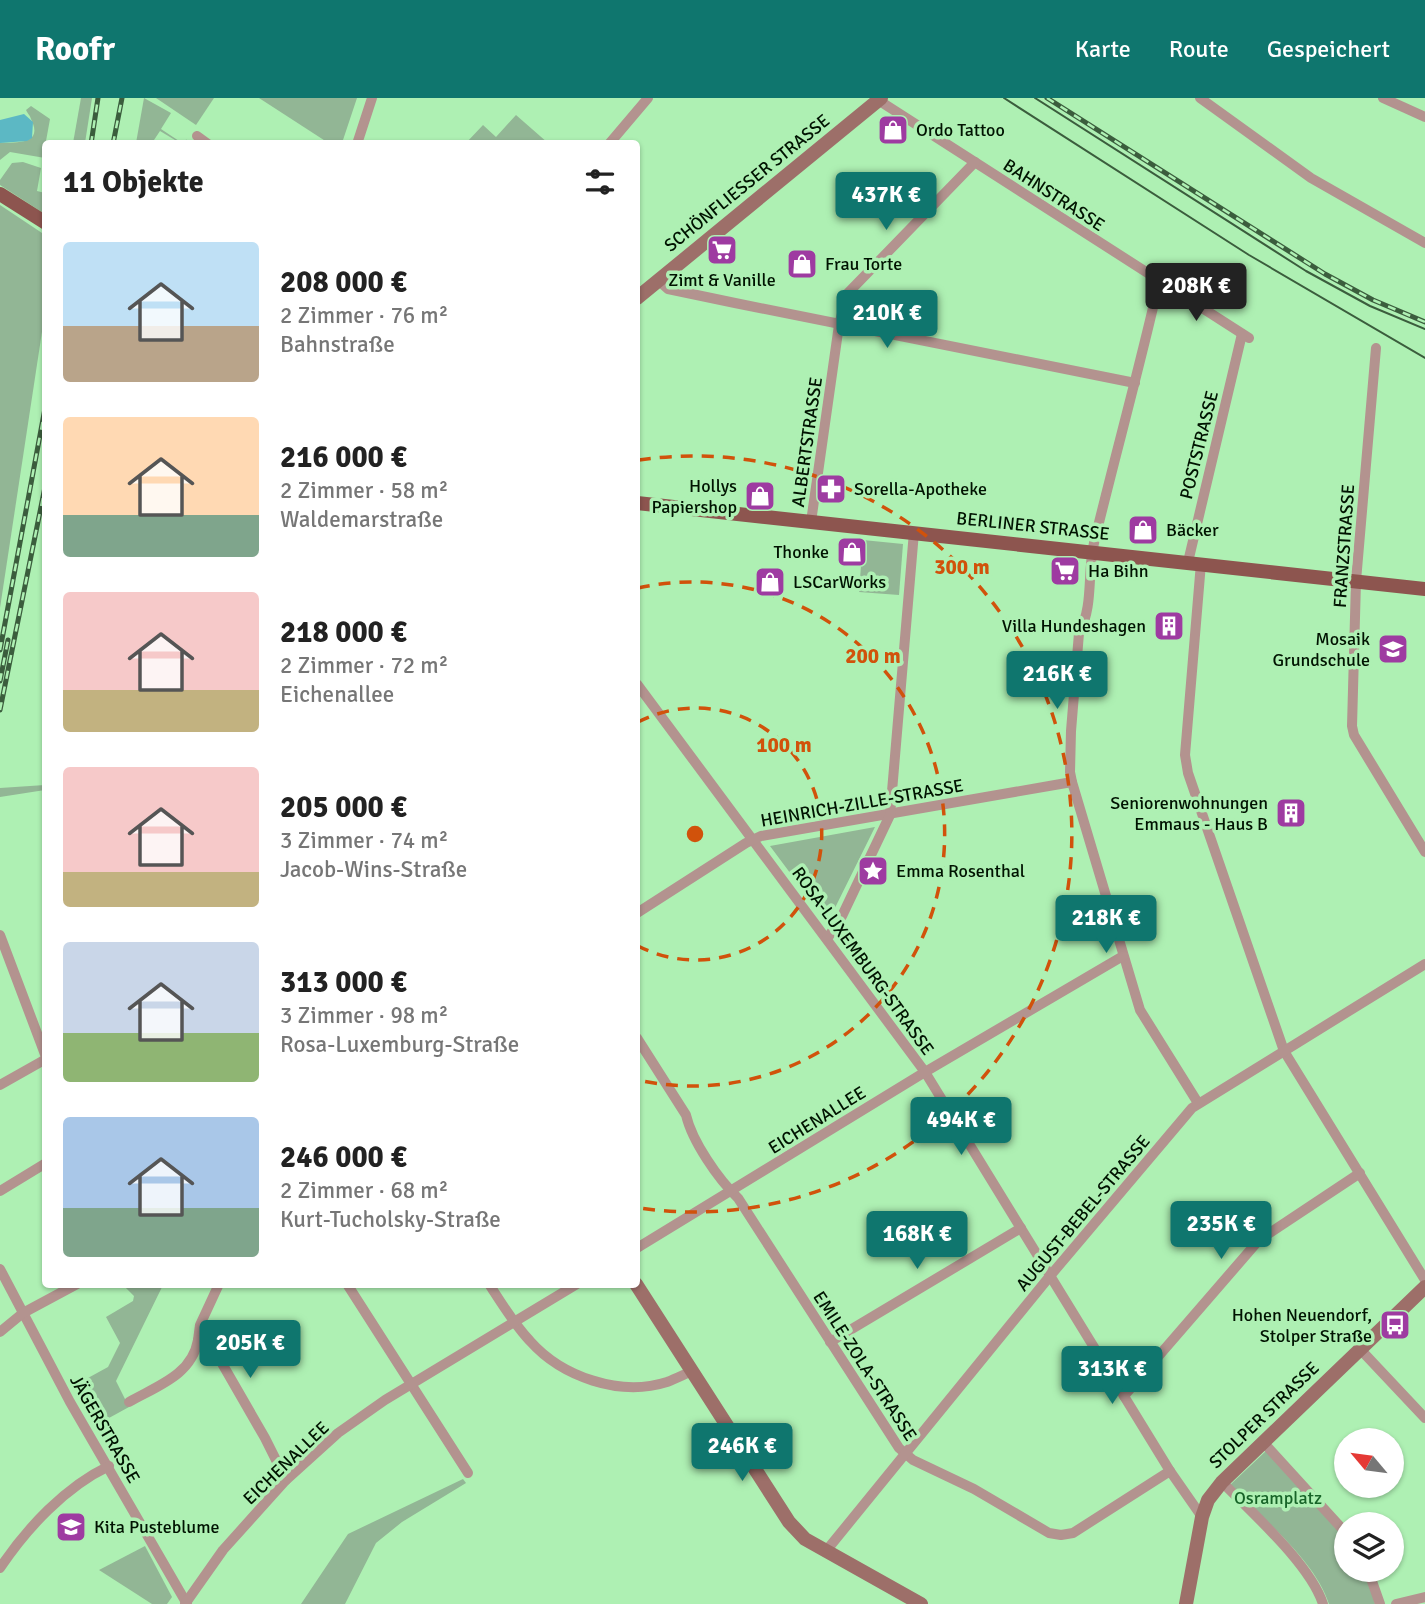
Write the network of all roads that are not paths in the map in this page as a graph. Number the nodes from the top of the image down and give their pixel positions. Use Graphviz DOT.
graph roads {
  1 [pos="372,98"];
  2 [pos="648,98"];
  3 [pos="1200,98"];
  4 [pos="1383,98"];
  5 [pos="878,99"];
  6 [pos="1425,117"];
  7 [pos="197,136"];
  8 [pos="202,140"];
  9 [pos="358,140"];
  10 [pos="612,140"];
  11 [pos="975,162"];
  12 [pos="0,194"];
  13 [pos="42,220"];
  14 [pos="1425,243"];
  15 [pos="658,280"];
  16 [pos="1159,282"];
  17 [pos="640,295"];
  18 [pos="839,325"];
  19 [pos="1245,336"];
  20 [pos="1376,348"];
  21 [pos="1135,383"];
  22 [pos="640,503"];
  23 [pos="811,522"];
  24 [pos="914,532"];
  25 [pos="1092,552"];
  26 [pos="1194,563"];
  27 [pos="1356,581"];
  28 [pos="1425,589"];
  29 [pos="640,688"];
  30 [pos="1072,782"];
  31 [pos="890,815"];
  32 [pos="754,839"];
  33 [pos="1425,852"];
  34 [pos="640,911"];
  35 [pos="0,935"];
  36 [pos="827,939"];
  37 [pos="1123,956"];
  38 [pos="1425,964"];
  39 [pos="640,1043"];
  40 [pos="42,1047"];
  41 [pos="1284,1051"];
  42 [pos="42,1060"];
  43 [pos="925,1072"];
  44 [pos="0,1085"];
  45 [pos="1198,1102"];
  46 [pos="42,1165"];
  47 [pos="1360,1173"];
  48 [pos="0,1191"];
  49 [pos="732,1192"];
  50 [pos="1021,1228"];
  51 [pos="640,1246"];
  52 [pos="0,1269"];
  53 [pos="1049,1276"];
  54 [pos="1425,1280"];
  55 [pos="1425,1287"];
  56 [pos="70,1288"];
  57 [pos="217,1288"];
  58 [pos="349,1288"];
  59 [pos="492,1288"];
  60 [pos="571,1288"];
  61 [pos="639,1288"];
  62 [pos="23,1313"];
  63 [pos="514,1323"];
  64 [pos="0,1332"];
  65 [pos="198,1340"];
  66 [pos="830,1342"];
  67 [pos="1360,1349"];
  68 [pos="692,1371"];
  69 [pos="410,1385"];
  70 [pos="1124,1396"];
  71 [pos="129,1402"];
  72 [pos="1425,1418"];
  73 [pos="1263,1442"];
  74 [pos="905,1455"];
  75 [pos="109,1466"];
  76 [pos="1170,1471"];
  77 [pos="468,1473"];
  78 [pos="286,1480"];
  79 [pos="1222,1482"];
  80 [pos="1202,1517"];
  81 [pos="1334,1520"];
  82 [pos="826,1551"];
  83 [pos="0,1568"];
  84 [pos="1372,1582"];
  85 [pos="1425,1597"];
  86 [pos="186,1603"];
  87 [pos="921,1604"];
  88 [pos="1186,1604"];
  89 [pos="1323,1604"];
  90 [pos="1380,1604"];
  91 [pos="1396,1604"];
  1 -- 9 [label="street"];
  2 -- 10 [label="street"];
  3 -- 14 [label="street"];
  4 -- 6 [label="street"];
  5 -- 11 [label="street, BAHNSTRASSE"];
  5 -- 15 [label="main road, SCHÖNFLIESSER STRASSE"];
  7 -- 8 [label="street"];
  11 -- 16 [label="street, BAHNSTRASSE"];
  11 -- 18 [label="street, ALBERTSTRASSE"];
  12 -- 13 [label="main road"];
  15 -- 17 [label="main road, SCHÖNFLIESSER STRASSE"];
  15 -- 18 [label="street"];
  16 -- 19 [label="street, BAHNSTRASSE"];
  16 -- 21 [label="street"];
  18 -- 21 [label="street"];
  18 -- 23 [label="street, ALBERTSTRASSE"];
  19 -- 26 [label="street, POSTSTRASSE"];
  20 -- 27 [label="street, FRANZSTRASSE"];
  21 -- 25 [label="street"];
  22 -- 23 [label="main road, BERLINER STRASSE"];
  23 -- 24 [label="main road, BERLINER STRASSE"];
  24 -- 25 [label="main road, BERLINER STRASSE"];
  24 -- 31 [label="street"];
  25 -- 26 [label="main road, BERLINER STRASSE"];
  25 -- 30 [label="street"];
  26 -- 27 [label="main road, BERLINER STRASSE"];
  26 -- 41 [label="street, POSTSTRASSE"];
  27 -- 28 [label="main road, BERLINER STRASSE"];
  27 -- 33 [label="street, FRANZSTRASSE"];
  29 -- 32 [label="street, ROSA-LUXEMBURG-STRASSE"];
  30 -- 31 [label="street, HEINRICH-ZILLE-STRASSE"];
  30 -- 37 [label="street"];
  31 -- 32 [label="street, HEINRICH-ZILLE-STRASSE"];
  31 -- 36 [label="street"];
  32 -- 34 [label="street, HEINRICH-ZILLE-STRASSE"];
  32 -- 36 [label="street, ROSA-LUXEMBURG-STRASSE"];
  35 -- 40 [label="street"];
  36 -- 43 [label="street, ROSA-LUXEMBURG-STRASSE"];
  37 -- 43 [label="street, EICHENALLEE"];
  37 -- 45 [label="street"];
  38 -- 41 [label="street, AUGUST-BEBEL-STRASSE"];
  39 -- 49 [label="street, EMILE-ZOLA-STRASSE"];
  41 -- 45 [label="street, AUGUST-BEBEL-STRASSE"];
  41 -- 47 [label="street, POSTSTRASSE"];
  42 -- 44 [label="street"];
  43 -- 49 [label="street, EICHENALLEE"];
  43 -- 50 [label="street, ROSA-LUXEMBURG-STRASSE"];
  45 -- 53 [label="street, AUGUST-BEBEL-STRASSE"];
  46 -- 48 [label="street"];
  47 -- 54 [label="street, POSTSTRASSE"];
  47 -- 70 [label="street"];
  49 -- 51 [label="street, EICHENALLEE"];
  49 -- 66 [label="street, EMILE-ZOLA-STRASSE"];
  50 -- 53 [label="street, ROSA-LUXEMBURG-STRASSE"];
  50 -- 66 [label="street"];
  52 -- 62 [label="street, JÄGERSTRASSE"];
  53 -- 70 [label="street, ROSA-LUXEMBURG-STRASSE"];
  53 -- 74 [label="street, AUGUST-BEBEL-STRASSE"];
  55 -- 67 [label="main road, STOLPER STRASSE"];
  56 -- 62 [label="street"];
  57 -- 65 [label="street"];
  58 -- 69 [label="street"];
  59 -- 63 [label="street"];
  60 -- 63 [label="street, EICHENALLEE"];
  61 -- 68 [label="main road"];
  62 -- 64 [label="street"];
  62 -- 75 [label="street, JÄGERSTRASSE"];
  63 -- 68 [label="street"];
  63 -- 69 [label="street, EICHENALLEE"];
  65 -- 71 [label="street"];
  65 -- 78 [label="street"];
  66 -- 74 [label="street, EMILE-ZOLA-STRASSE"];
  67 -- 72 [label="street"];
  67 -- 73 [label="main road, STOLPER STRASSE"];
  68 -- 82 [label="main road"];
  69 -- 77 [label="street"];
  69 -- 78 [label="street, EICHENALLEE"];
  70 -- 76 [label="street, ROSA-LUXEMBURG-STRASSE"];
  73 -- 79 [label="main road, STOLPER STRASSE"];
  73 -- 81 [label="street"];
  74 -- 76 [label="street, EMILE-ZOLA-STRASSE"];
  74 -- 82 [label="street, AUGUST-BEBEL-STRASSE"];
  75 -- 83 [label="street"];
  75 -- 86 [label="street, JÄGERSTRASSE"];
  76 -- 80 [label="street, ROSA-LUXEMBURG-STRASSE"];
  78 -- 86 [label="street, EICHENALLEE"];
  79 -- 80 [label="main road, STOLPER STRASSE"];
  79 -- 89 [label="street"];
  80 -- 88 [label="main road, STOLPER STRASSE"];
  82 -- 87 [label="main road"];
  84 -- 90 [label="street"];
  85 -- 91 [label="street"];
}
